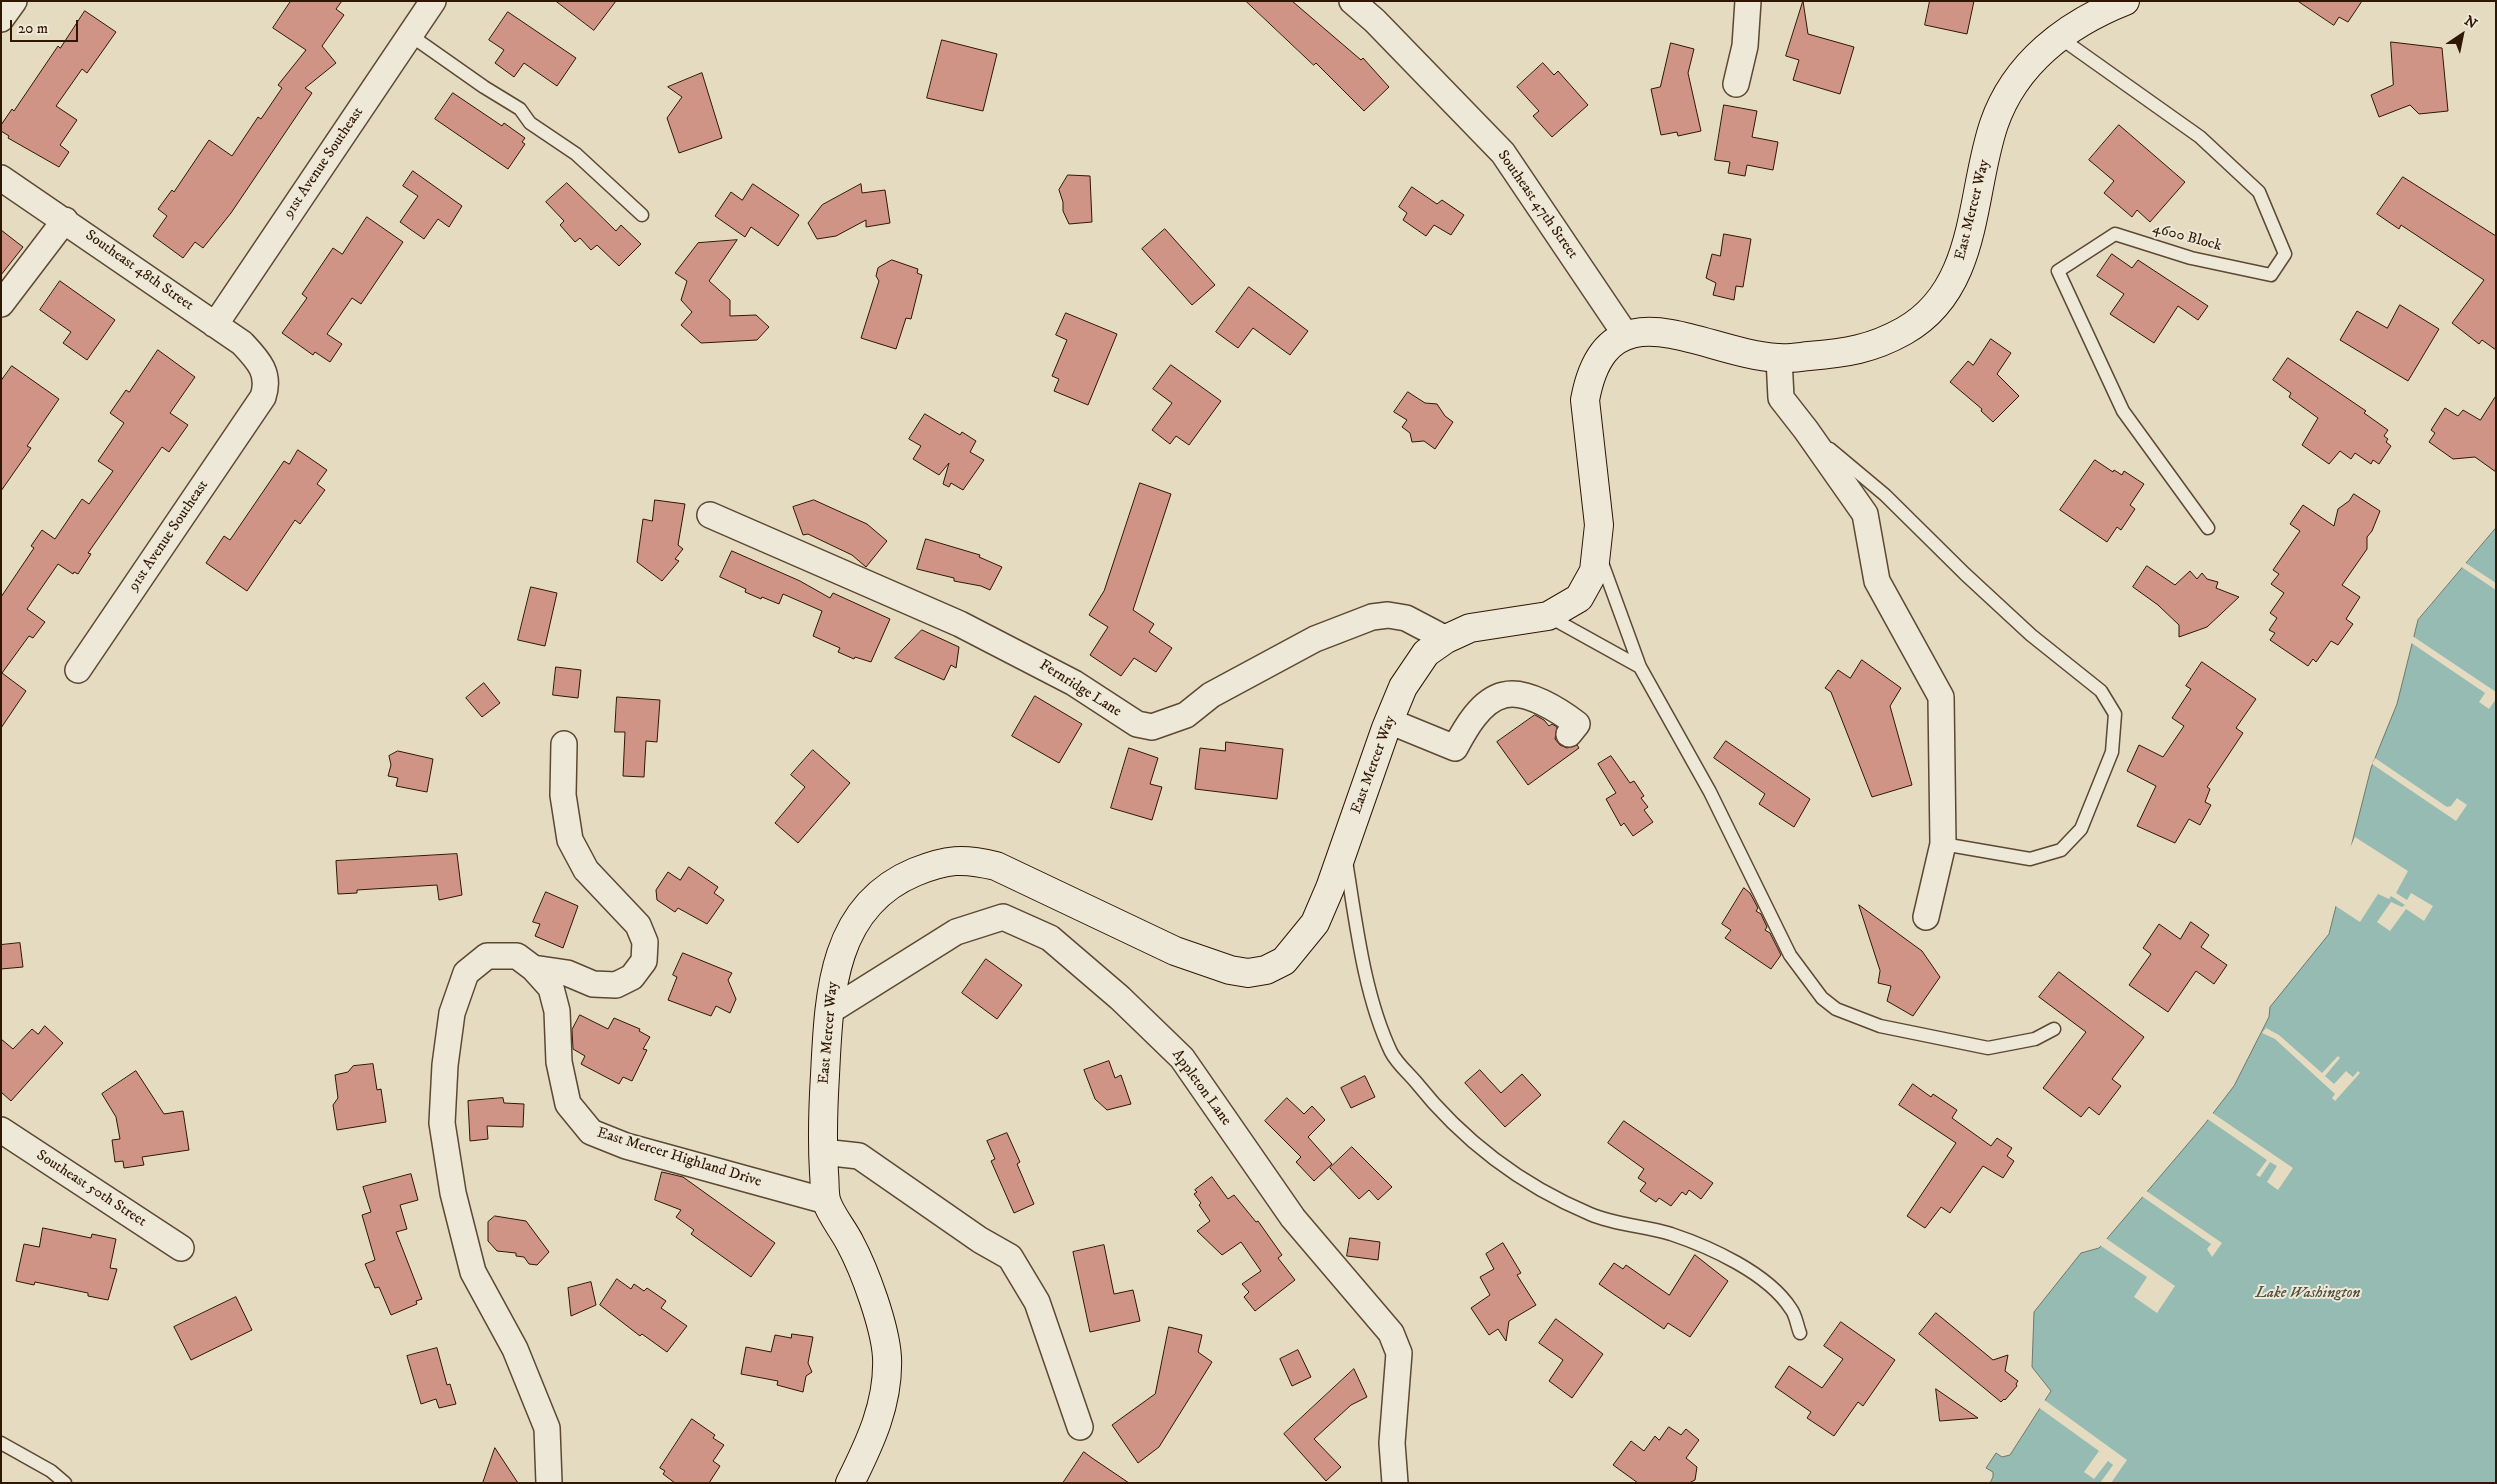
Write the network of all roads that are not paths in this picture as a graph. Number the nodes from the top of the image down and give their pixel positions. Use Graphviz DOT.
graph roads {
  1 [pos="14,1"];
  2 [pos="433,1"];
  3 [pos="1352,1"];
  4 [pos="1748,1"];
  5 [pos="2125,1"];
  6 [pos="1,19"];
  7 [pos="410,35"];
  8 [pos="2059,37"];
  9 [pos="1736,84"];
  10 [pos="1,178"];
  11 [pos="642,215"];
  12 [pos="65,220"];
  13 [pos="1,304"];
  14 [pos="215,325"];
  15 [pos="1626,334"];
  16 [pos="1779,358"];
  17 [pos="266,375"];
  18 [pos="1806,430"];
  19 [pos="710,515"];
  20 [pos="2208,528"];
  21 [pos="1596,548"];
  22 [pos="1548,616"];
  23 [pos="1446,639"];
  24 [pos="1640,667"];
  25 [pos="78,670"];
  26 [pos="1389,721"];
  27 [pos="1569,734"];
  28 [pos="564,744"];
  29 [pos="1943,844"];
  30 [pos="1344,849"];
  31 [pos="1926,917"];
  32 [pos="533,968"];
  33 [pos="830,1011"];
  34 [pos="2054,1029"];
  35 [pos="1,1130"];
  36 [pos="822,1152"];
  37 [pos="826,1201"];
  38 [pos="181,1248"];
  39 [pos="1800,1333"];
  40 [pos="1080,1427"];
  41 [pos="1,1443"];
  42 [pos="857,1479"];
  43 [pos="65,1483"];
  44 [pos="549,1483"];
  45 [pos="1395,1483"];
  1 -- 6 [label="street"];
  2 -- 7 [label="street, 91st Avenue Southeast"];
  3 -- 15 [label="street, Southeast 47th Street"];
  4 -- 9 [label="street"];
  5 -- 8 [label="street, East Mercer Way"];
  7 -- 11 [label="lane"];
  7 -- 14 [label="street, 91st Avenue Southeast"];
  8 -- 16 [label="street, East Mercer Way"];
  8 -- 20 [label="lane, 4600 Block"];
  10 -- 12 [label="street, Southeast 48th Street"];
  12 -- 13 [label="street"];
  12 -- 14 [label="street, Southeast 48th Street"];
  14 -- 17 [label="street, Southeast 48th Street"];
  15 -- 16 [label="street, East Mercer Way"];
  15 -- 21 [label="street, East Mercer Way"];
  16 -- 18 [label="street"];
  17 -- 25 [label="street, 91st Avenue Southeast"];
  18 -- 29 [label="street"];
  18 -- 29 [label="lane"];
  19 -- 23 [label="street, Fernridge Lane"];
  21 -- 22 [label="street, East Mercer Way"];
  21 -- 24 [label="lane"];
  22 -- 23 [label="street, East Mercer Way"];
  22 -- 24 [label="lane"];
  23 -- 26 [label="street, East Mercer Way"];
  24 -- 34 [label="lane"];
  26 -- 27 [label="street"];
  26 -- 30 [label="street, East Mercer Way"];
  28 -- 32 [label="street, East Mercer Highland Drive"];
  29 -- 31 [label="street"];
  30 -- 33 [label="street, East Mercer Way"];
  30 -- 39 [label="lane"];
  32 -- 37 [label="street, East Mercer Highland Drive"];
  32 -- 44 [label="street, East Mercer Highland Drive"];
  33 -- 36 [label="street, East Mercer Way"];
  33 -- 45 [label="street, Appleton Lane"];
  35 -- 38 [label="street, Southeast 50th Street"];
  36 -- 37 [label="street, East Mercer Way"];
  36 -- 40 [label="street"];
  37 -- 42 [label="street, East Mercer Way"];
  41 -- 43 [label="lane"];
}
